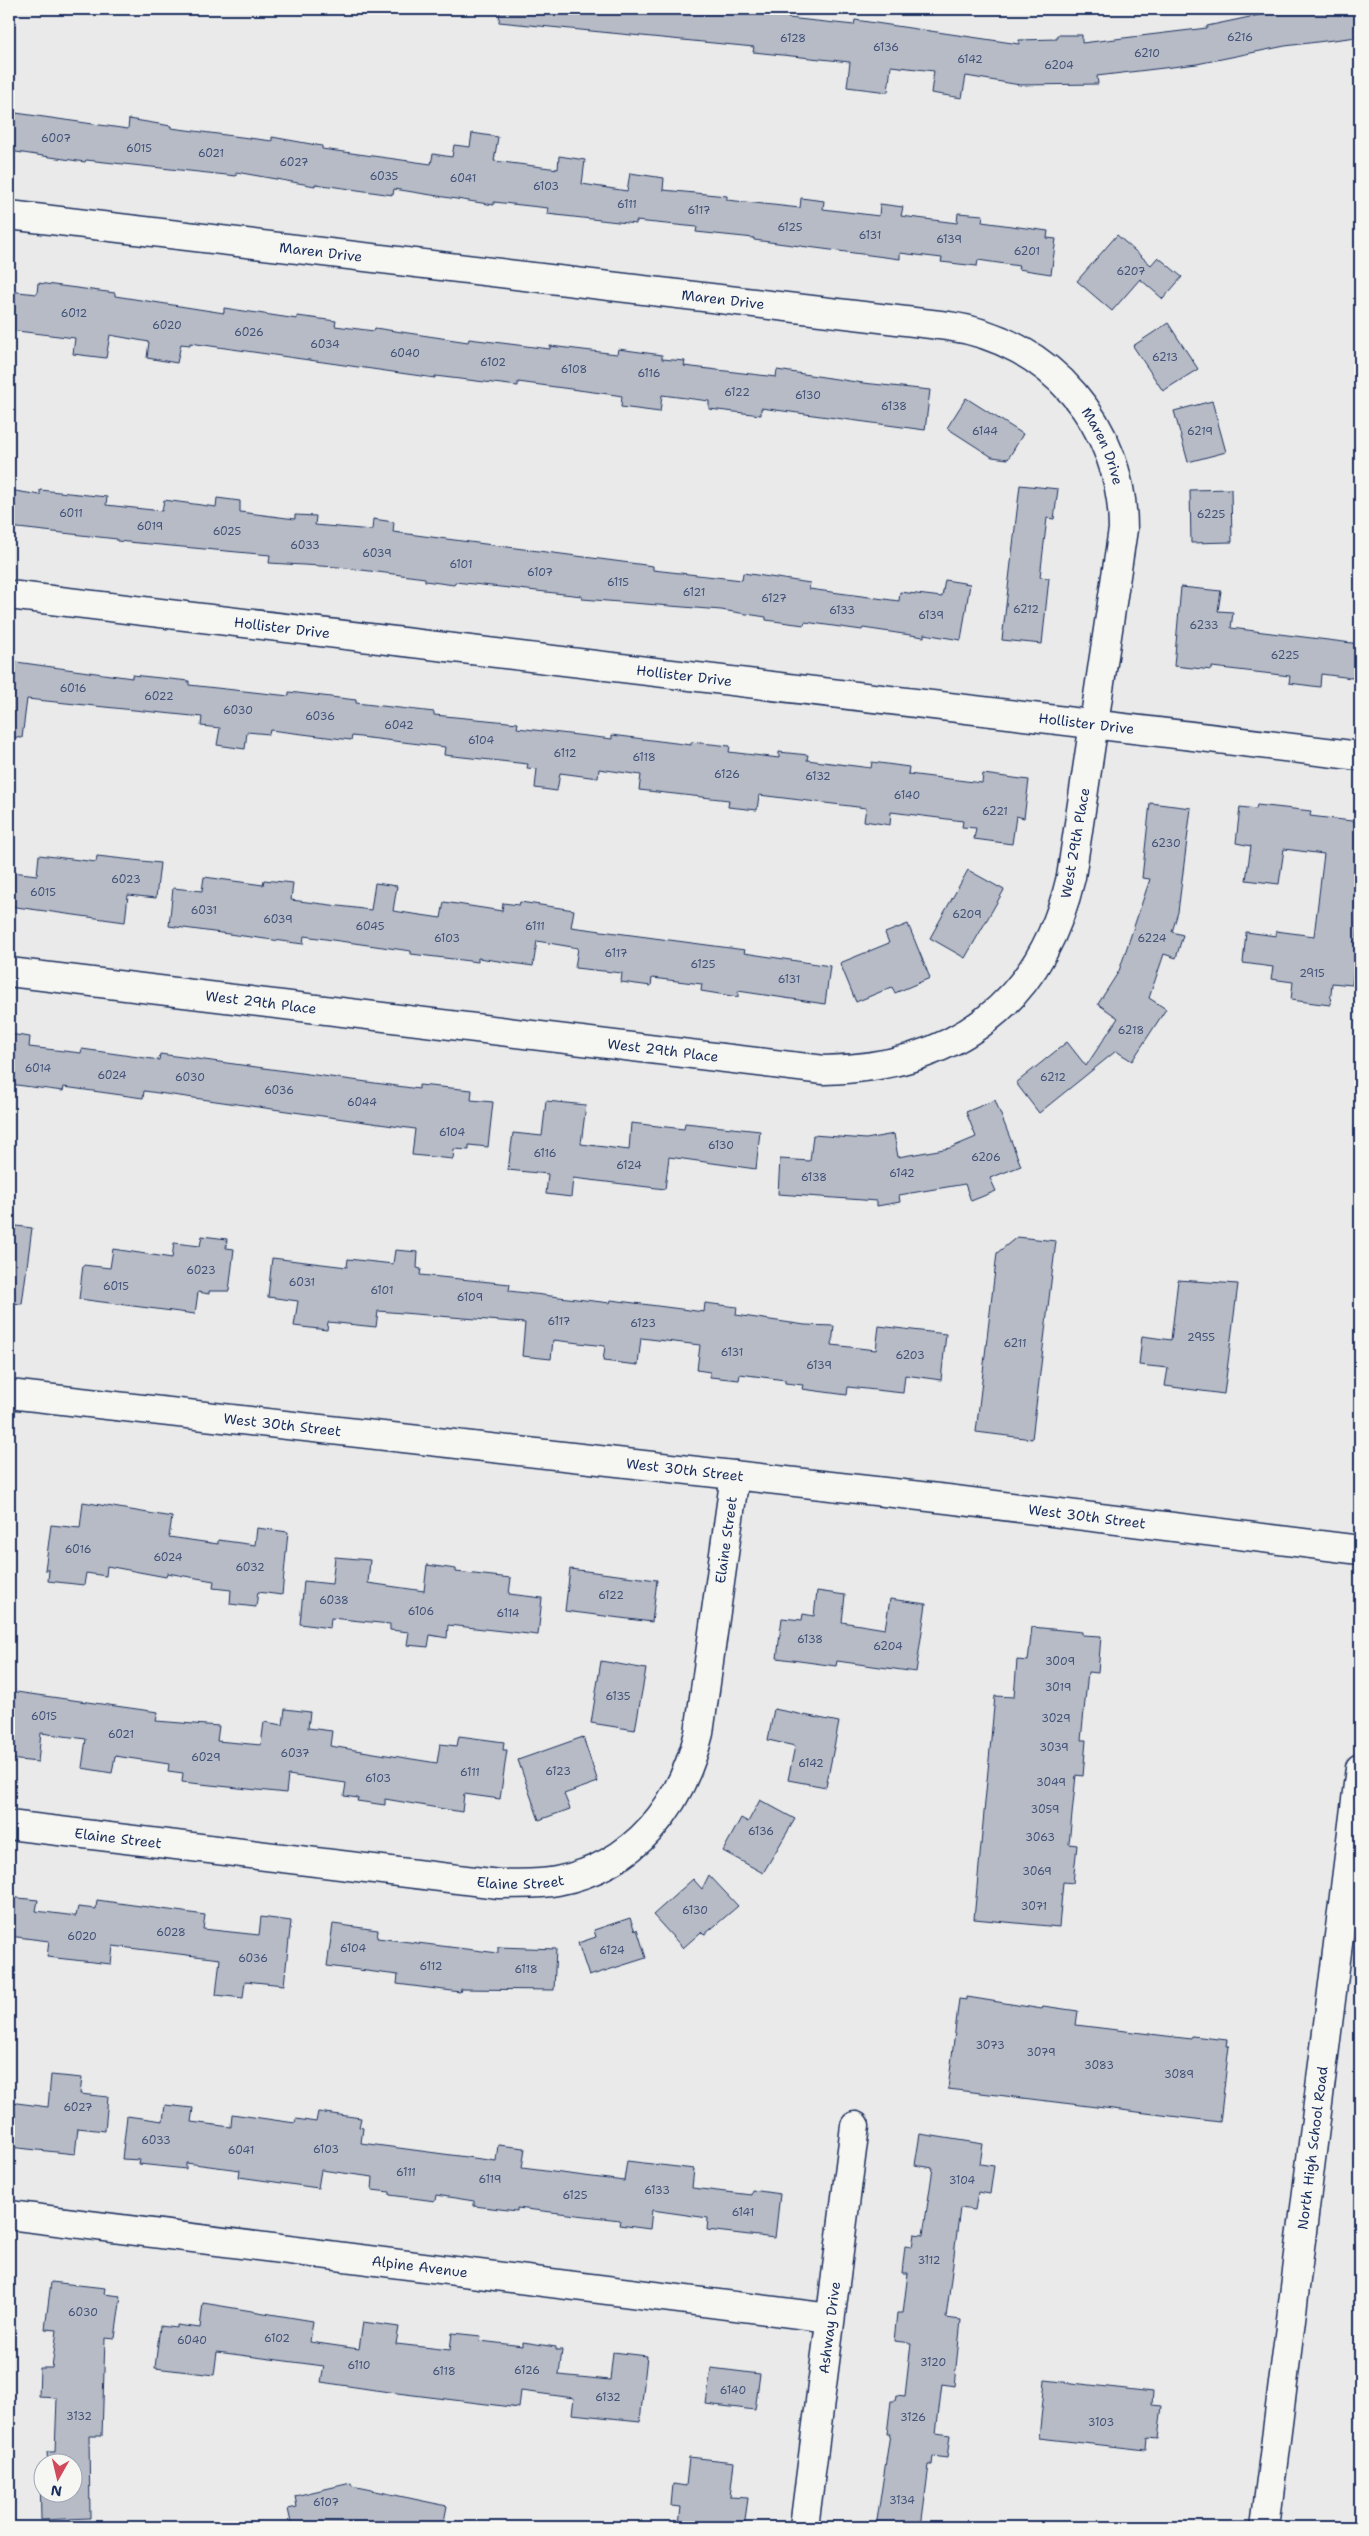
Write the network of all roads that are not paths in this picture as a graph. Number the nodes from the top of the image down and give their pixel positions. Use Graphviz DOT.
graph roads {
  1 [pos="9,215"];
  2 [pos="9,595"];
  3 [pos="1094,725"];
  4 [pos="1360,756"];
  5 [pos="9,972"];
  6 [pos="9,1394"];
  7 [pos="735,1475"];
  8 [pos="1360,1550"];
  9 [pos="1360,1768"];
  10 [pos="9,1825"];
  11 [pos="855,2126"];
  12 [pos="9,2215"];
  13 [pos="830,2318"];
  14 [pos="804,2527"];
  15 [pos="1265,2527"];
  1 -- 3 [label="street, Maren Drive"];
  2 -- 3 [label="street, Hollister Drive"];
  3 -- 4 [label="street, Hollister Drive"];
  3 -- 5 [label="street, West 29th Place"];
  6 -- 7 [label="street, West 30th Street"];
  7 -- 8 [label="street, West 30th Street"];
  7 -- 10 [label="street, Elaine Street"];
  9 -- 15 [label="street, North High School Road"];
  11 -- 13 [label="street, Ashway Drive"];
  12 -- 13 [label="street, Alpine Avenue"];
  13 -- 14 [label="street, Ashway Drive"];
}
